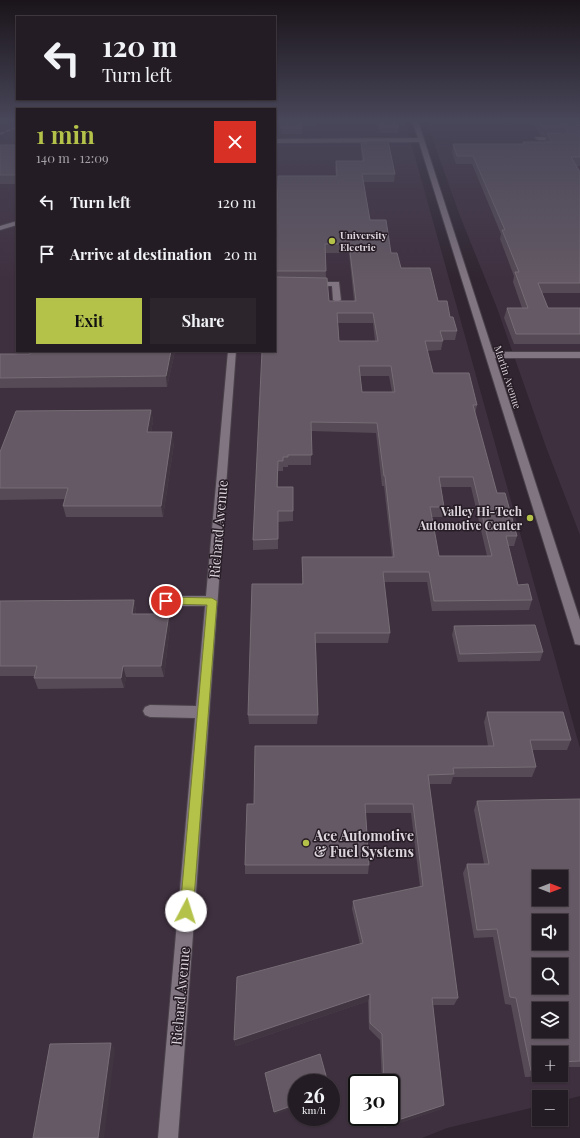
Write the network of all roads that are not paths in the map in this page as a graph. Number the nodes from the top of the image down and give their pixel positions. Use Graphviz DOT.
graph roads {
  1 [pos="431,174"];
  2 [pos="16,223"];
  3 [pos="0,228"];
  4 [pos="305,284"];
  5 [pos="337,300"];
  6 [pos="232,352"];
  7 [pos="489,355"];
  8 [pos="580,355"];
  9 [pos="166,601"];
  10 [pos="212,601"];
  11 [pos="580,640"];
  12 [pos="150,711"];
  13 [pos="203,712"];
  14 [pos="168,1138"];
  1 -- 7 [label="street, Martin Avenue"];
  2 -- 3 [label="street"];
  4 -- 5 [label="street"];
  6 -- 10 [label="street, Richard Avenue"];
  7 -- 8 [label="street"];
  7 -- 11 [label="street, Martin Avenue"];
  9 -- 10 [label="street"];
  10 -- 13 [label="street, Richard Avenue"];
  12 -- 13 [label="street"];
  13 -- 14 [label="street, Richard Avenue"];
}
